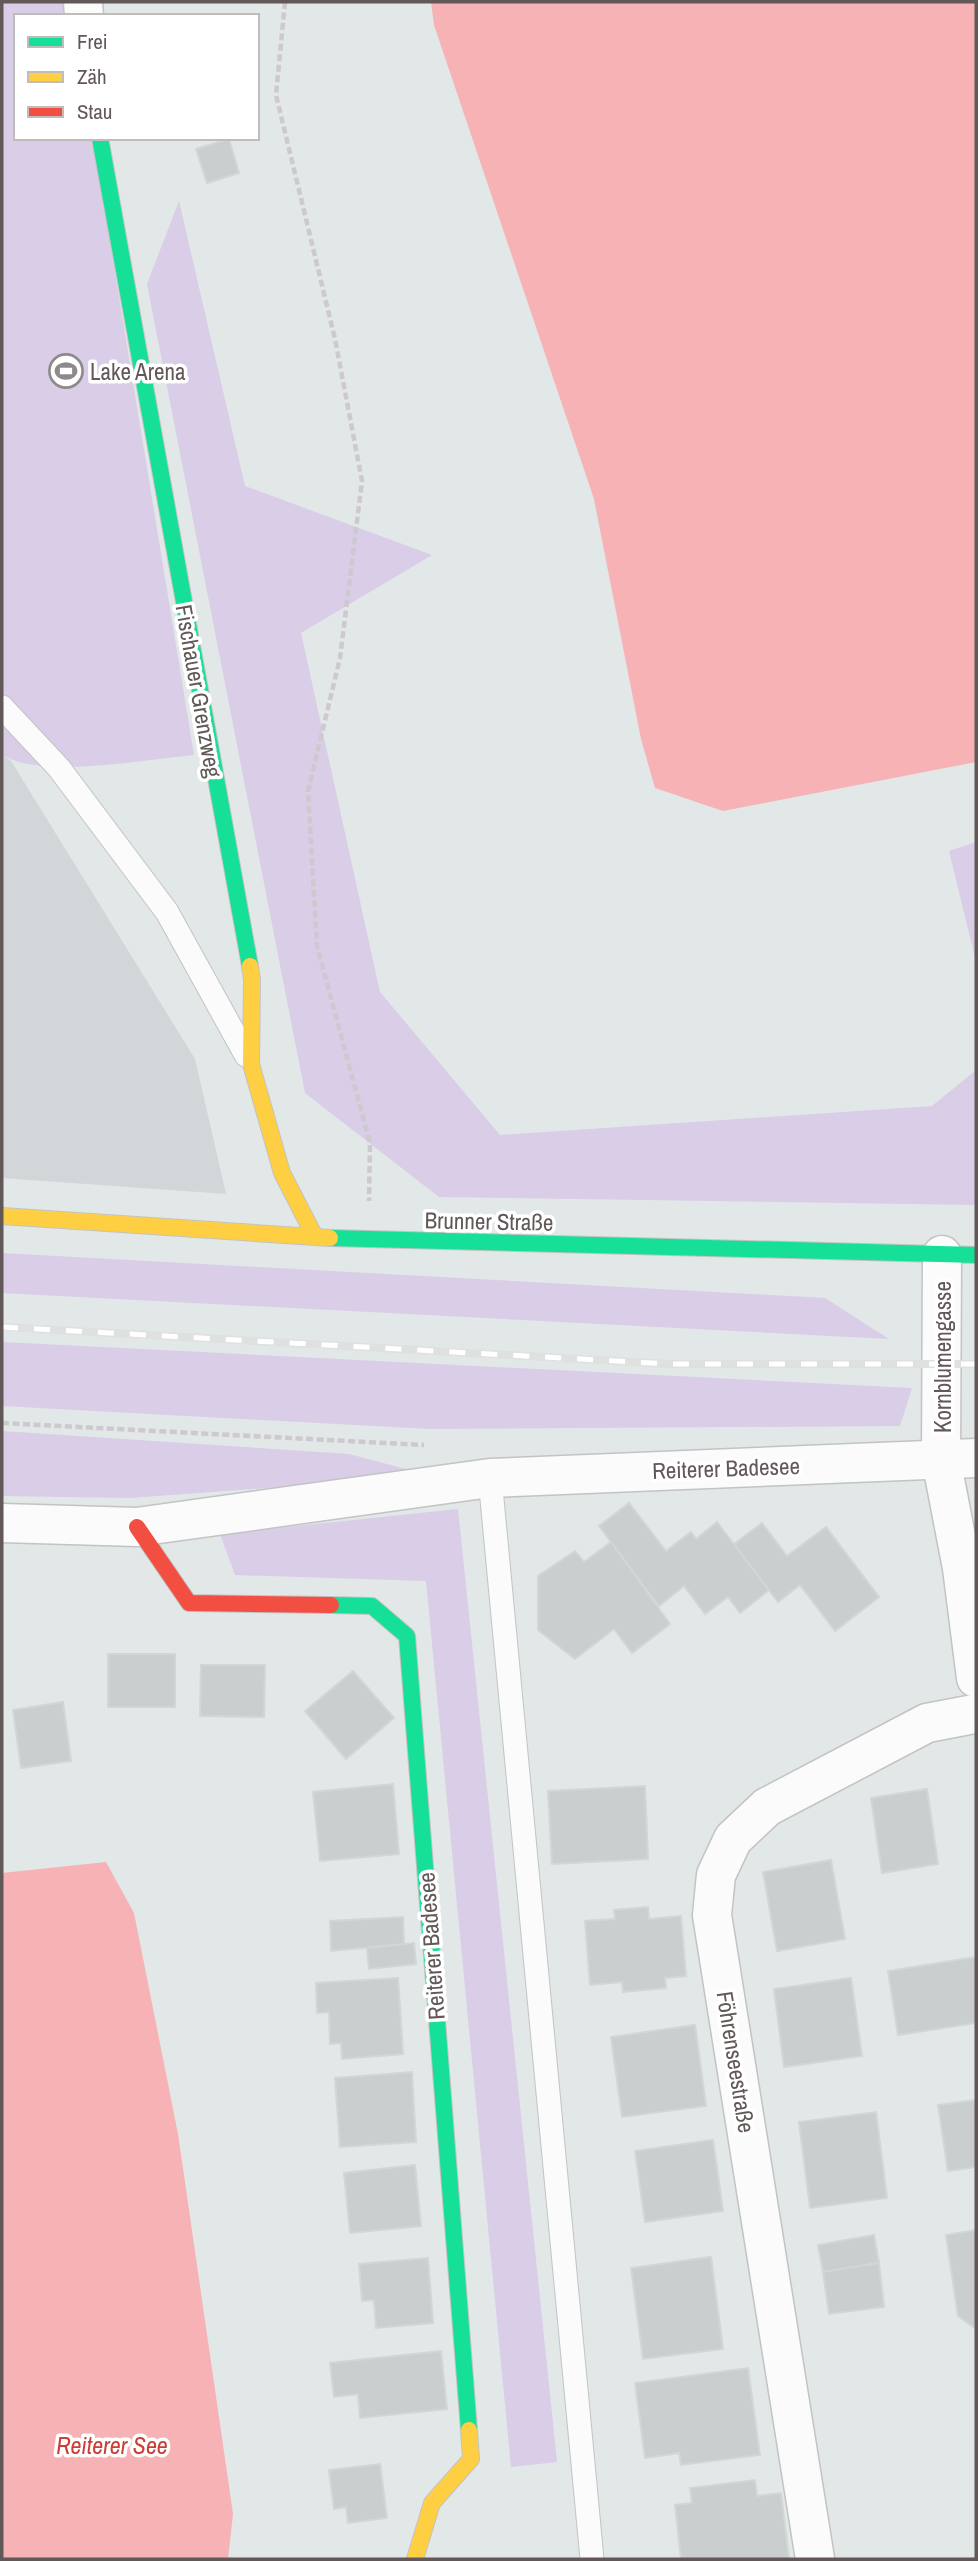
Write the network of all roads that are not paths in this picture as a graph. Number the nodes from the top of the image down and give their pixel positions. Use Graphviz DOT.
graph roads {
  1 [pos="100,140"];
  2 [pos="2,707"];
  3 [pos="251,1064"];
  4 [pos="2,1216"];
  5 [pos="314,1235"];
  6 [pos="959,1255"];
  7 [pos="959,1459"];
  8 [pos="490,1478"];
  9 [pos="2,1523"];
  10 [pos="136,1527"];
  11 [pos="969,1577"];
  12 [pos="976,1704"];
  13 [pos="415,2559"];
  14 [pos="592,2559"];
  15 [pos="815,2559"];
  1 -- 3 [label="street, Fischauer Grenzweg"];
  2 -- 3 [label="lane"];
  3 -- 5 [label="street, Fischauer Grenzweg"];
  4 -- 5 [label="street, Brunner Straße"];
  5 -- 6 [label="street, Brunner Straße"];
  6 -- 7 [label="street, Kornblumengasse"];
  7 -- 8 [label="street, Reiterer Badesee"];
  7 -- 11 [label="street, Kornblumengasse"];
  8 -- 10 [label="street, Reiterer Badesee"];
  8 -- 14 [label="lane"];
  9 -- 10 [label="street, Reiterer Badesee"];
  10 -- 13 [label="street, Reiterer Badesee"];
  11 -- 12 [label="street, Kornblumengasse"];
  12 -- 15 [label="street, Föhrenseestraße"];
}
